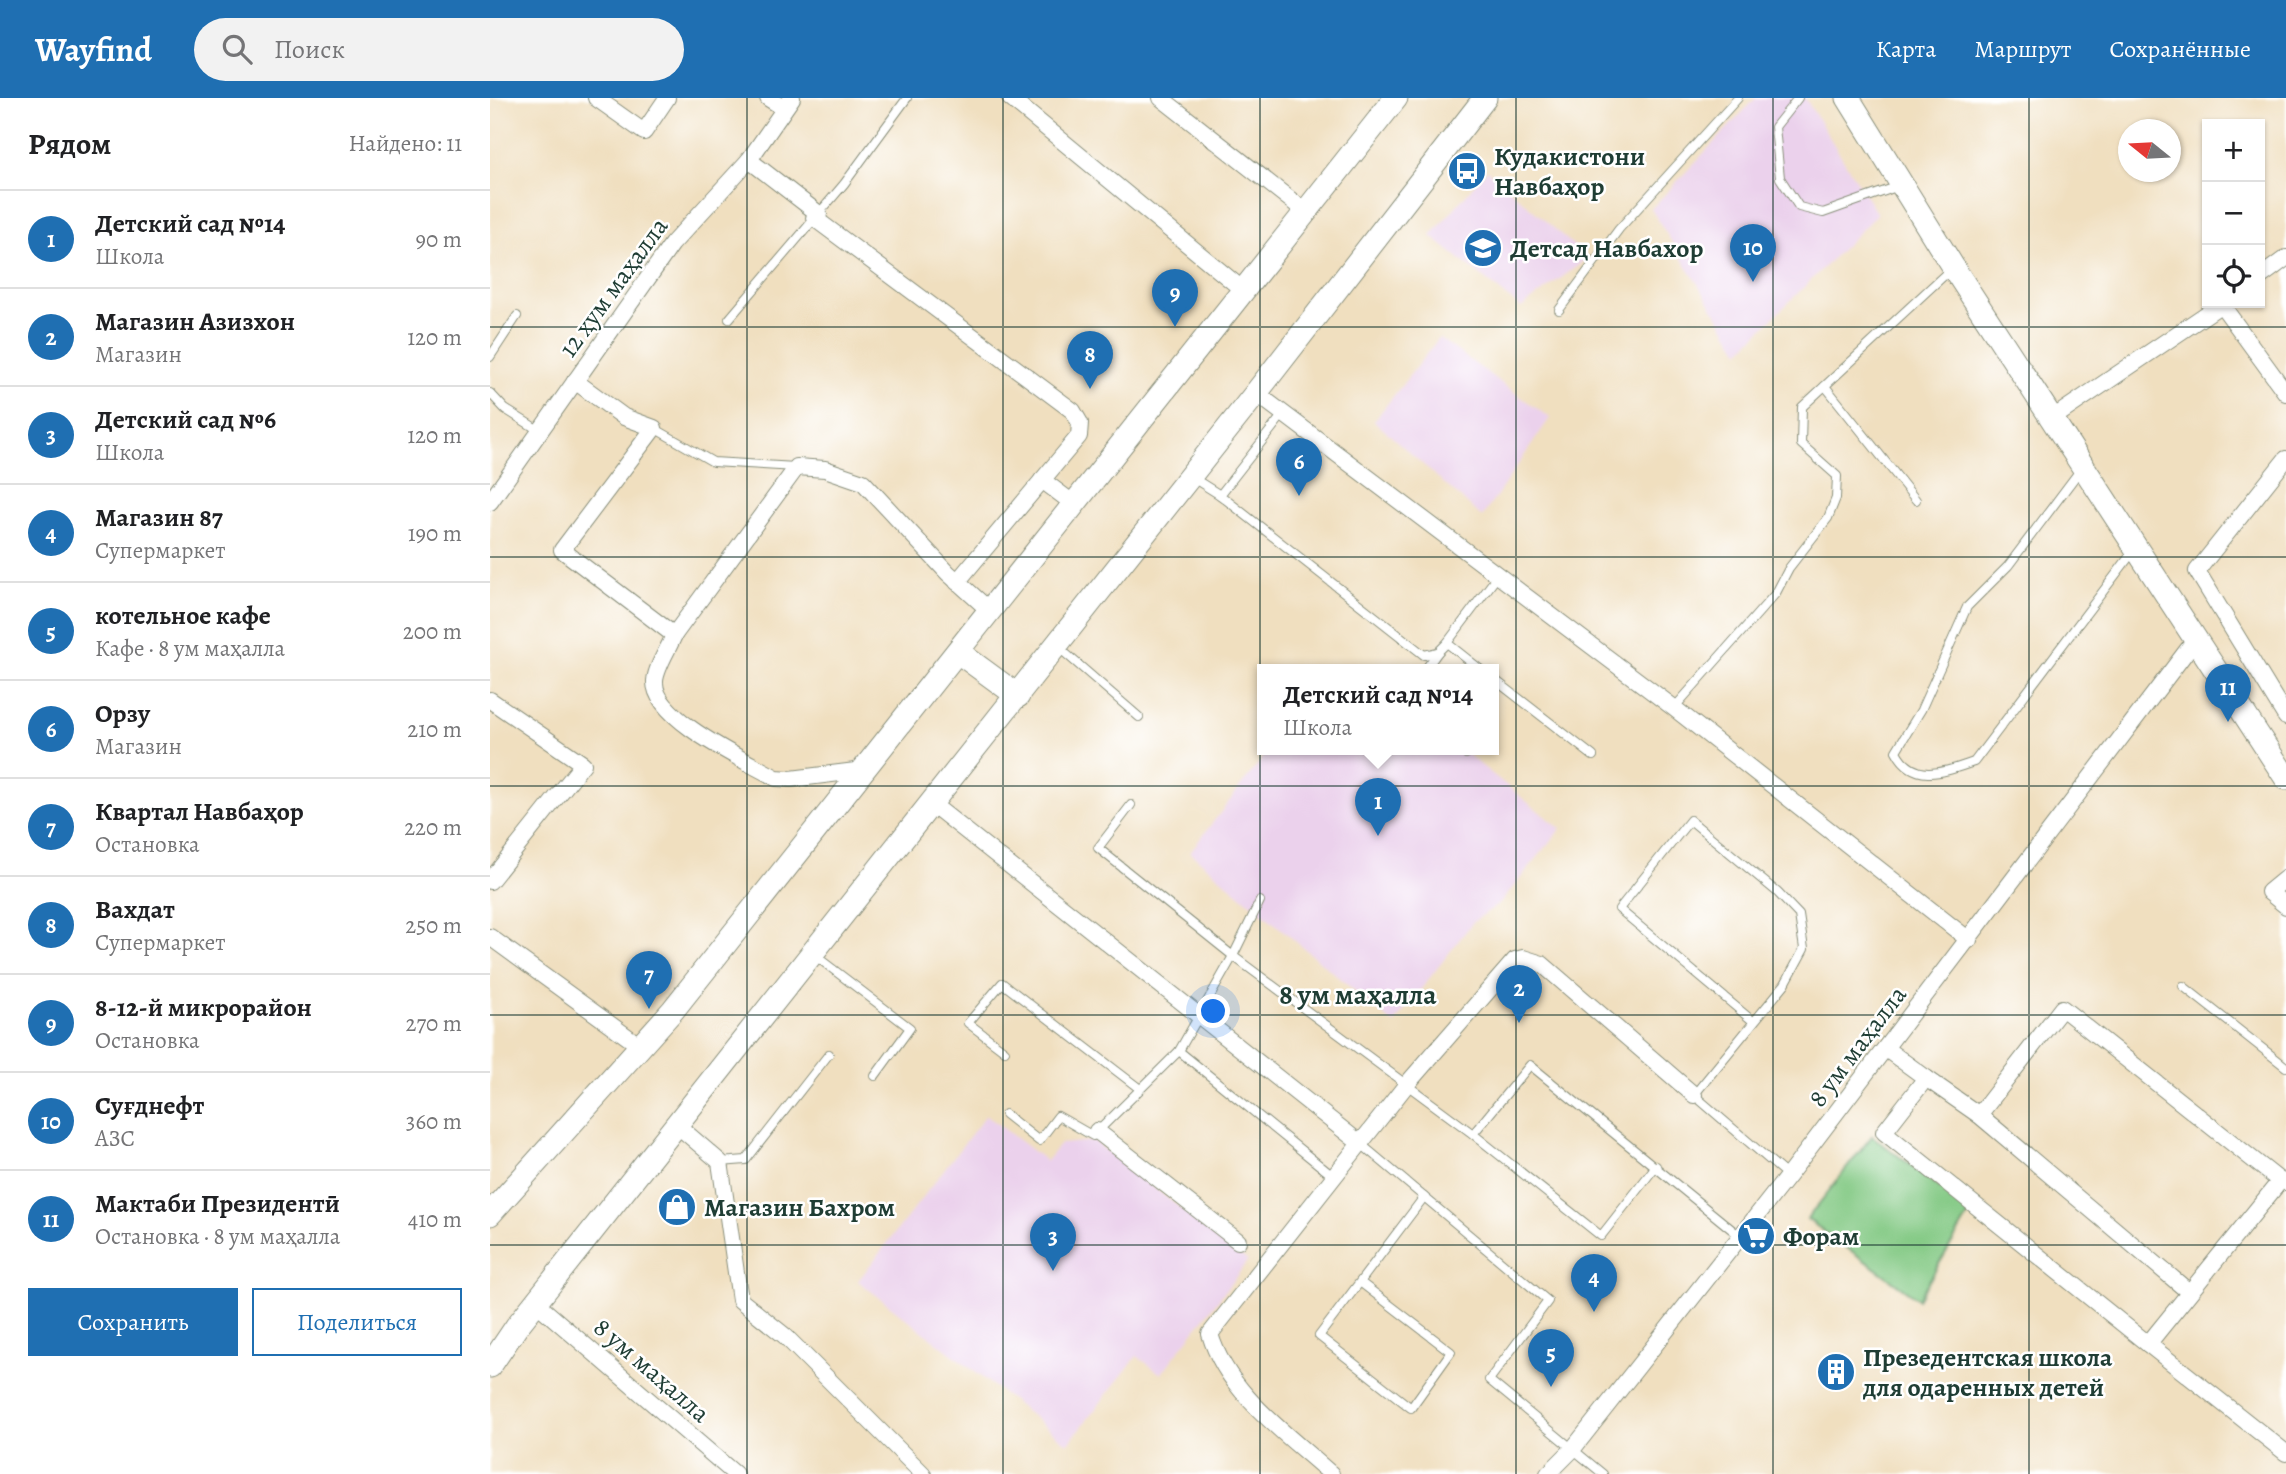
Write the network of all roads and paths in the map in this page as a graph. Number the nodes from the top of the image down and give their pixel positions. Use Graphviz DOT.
graph roads {
  1 [pos="596,98"];
  2 [pos="667,98"];
  3 [pos="768,98"];
  4 [pos="907,98"];
  5 [pos="1010,98"];
  6 [pos="1161,98"];
  7 [pos="1396,98"];
  8 [pos="1485,98"];
  9 [pos="1738,98"];
  10 [pos="1798,98"];
  11 [pos="1848,98"];
  12 [pos="788,103"];
  13 [pos="749,160"];
  14 [pos="1903,185"];
  15 [pos="1306,212"];
  16 [pos="817,216"];
  17 [pos="2286,258"];
  18 [pos="1953,267"];
  19 [pos="2265,273"];
  20 [pos="1243,290"];
  21 [pos="2215,308"];
  22 [pos="2226,308"];
  23 [pos="1559,310"];
  24 [pos="517,316"];
  25 [pos="729,319"];
  26 [pos="490,357"];
  27 [pos="575,381"];
  28 [pos="1825,386"];
  29 [pos="490,393"];
  30 [pos="1256,393"];
  31 [pos="2286,393"];
  32 [pos="1284,414"];
  33 [pos="2053,418"];
  34 [pos="654,428"];
  35 [pos="540,431"];
  36 [pos="2286,459"];
  37 [pos="797,467"];
  38 [pos="2082,467"];
  39 [pos="1190,476"];
  40 [pos="1042,480"];
  41 [pos="1220,495"];
  42 [pos="1916,500"];
  43 [pos="490,502"];
  44 [pos="1074,504"];
  45 [pos="2137,547"];
  46 [pos="1499,574"];
  47 [pos="957,582"];
  48 [pos="990,611"];
  49 [pos="674,635"];
  50 [pos="2195,640"];
  51 [pos="1447,643"];
  52 [pos="1057,646"];
  53 [pos="958,652"];
  54 [pos="1438,652"];
  55 [pos="1429,664"];
  56 [pos="1473,664"];
  57 [pos="1499,684"];
  58 [pos="1018,696"];
  59 [pos="490,700"];
  60 [pos="1674,708"];
  61 [pos="1139,717"];
  62 [pos="2286,717"];
  63 [pos="1594,756"];
  64 [pos="864,770"];
  65 [pos="2286,778"];
  66 [pos="932,804"];
  67 [pos="1131,805"];
  68 [pos="2286,878"];
  69 [pos="490,881"];
  70 [pos="1261,901"];
  71 [pos="2286,906"];
  72 [pos="490,937"];
  73 [pos="1969,940"];
  74 [pos="813,954"];
  75 [pos="1233,956"];
  76 [pos="2183,986"];
  77 [pos="1198,1013"];
  78 [pos="1754,1023"];
  79 [pos="640,1046"];
  80 [pos="1886,1049"];
  81 [pos="1006,1051"];
  82 [pos="1179,1051"];
  83 [pos="829,1054"];
  84 [pos="2286,1067"];
  85 [pos="875,1076"];
  86 [pos="1926,1078"];
  87 [pos="1407,1084"];
  88 [pos="1140,1089"];
  89 [pos="1694,1096"];
  90 [pos="1005,1114"];
  91 [pos="1979,1115"];
  92 [pos="677,1125"];
  93 [pos="1097,1131"];
  94 [pos="1473,1134"];
  95 [pos="1361,1144"];
  96 [pos="720,1162"];
  97 [pos="1656,1166"];
  98 [pos="1788,1176"];
  99 [pos="1334,1177"];
  100 [pos="2283,1182"];
  101 [pos="1424,1197"];
  102 [pos="1416,1207"];
  103 [pos="490,1214"];
  104 [pos="1741,1237"];
  105 [pos="1238,1241"];
  106 [pos="2189,1292"];
  107 [pos="536,1303"];
  108 [pos="2148,1344"];
  109 [pos="490,1366"];
  110 [pos="1572,1450"];
  111 [pos="2286,1453"];
  112 [pos="736,1474"];
  113 [pos="923,1474"];
  114 [pos="1331,1474"];
  115 [pos="1548,1474"];
  116 [pos="1603,1474"];
  1 -- 2 [label="street"];
  3 -- 12 [label="street, 12 ҳум маҳалла"];
  4 -- 16 [label="lane"];
  5 -- 20 [label="street"];
  6 -- 15 [label="street"];
  7 -- 15 [label="street"];
  8 -- 30 [label="street"];
  9 -- 23 [label="lane"];
  10 -- 14 [label="lane"];
  11 -- 14 [label="street"];
  12 -- 13 [label="street, 12 ҳум маҳалла"];
  13 -- 16 [label="street"];
  13 -- 27 [label="street, 12 ҳум маҳалла"];
  14 -- 18 [label="street"];
  15 -- 20 [label="street"];
  16 -- 25 [label="lane"];
  16 -- 40 [label="street"];
  17 -- 19 [label="street"];
  18 -- 28 [label="lane"];
  18 -- 33 [label="street"];
  20 -- 44 [label="street"];
  21 -- 33 [label="street"];
  22 -- 31 [label="street"];
  24 -- 26 [label="lane"];
  27 -- 34 [label="street"];
  27 -- 35 [label="street, 12 ҳум маҳалла"];
  28 -- 42 [label="lane"];
  28 -- 60 [label="lane"];
  29 -- 35 [label="lane"];
  30 -- 32 [label="street"];
  30 -- 39 [label="street"];
  32 -- 41 [label="lane"];
  32 -- 46 [label="street"];
  33 -- 38 [label="street"];
  34 -- 37 [label="lane"];
  34 -- 49 [label="street"];
  35 -- 43 [label="street, 12 ҳум маҳалла"];
  36 -- 62 [label="street"];
  37 -- 47 [label="street"];
  37 -- 49 [label="street"];
  38 -- 45 [label="street"];
  38 -- 45 [label="lane"];
  39 -- 41 [label="lane"];
  39 -- 52 [label="street"];
  40 -- 44 [label="street"];
  40 -- 47 [label="street"];
  41 -- 54 [label="lane"];
  44 -- 48 [label="street"];
  45 -- 50 [label="street"];
  46 -- 51 [label="lane"];
  46 -- 60 [label="street"];
  47 -- 48 [label="street"];
  48 -- 53 [label="street"];
  49 -- 64 [label="street"];
  50 -- 65 [label="street"];
  50 -- 73 [label="street, 8 ум маҳалла"];
  51 -- 54 [label="lane"];
  51 -- 56 [label="lane"];
  52 -- 58 [label="street"];
  52 -- 61 [label="lane"];
  53 -- 58 [label="street"];
  53 -- 64 [label="street"];
  54 -- 55 [label="lane"];
  57 -- 63 [label="lane"];
  58 -- 66 [label="street"];
  59 -- 69 [label="street"];
  60 -- 73 [label="street"];
  64 -- 79 [label="street"];
  66 -- 74 [label="street"];
  66 -- 77 [label="street"];
  67 -- 75 [label="lane"];
  68 -- 71 [label="street"];
  70 -- 75 [label="lane"];
  72 -- 79 [label="street"];
  73 -- 80 [label="street, 8 ум маҳалла"];
  74 -- 85 [label="lane"];
  74 -- 92 [label="street"];
  75 -- 77 [label="lane"];
  75 -- 87 [label="lane"];
  76 -- 84 [label="lane"];
  77 -- 82 [label="lane"];
  77 -- 95 [label="street"];
  78 -- 78 [label="lane"];
  78 -- 89 [label="lane"];
  79 -- 103 [label="street"];
  80 -- 86 [label="street"];
  80 -- 98 [label="street, 8 ум маҳалла"];
  81 -- 88 [label="lane"];
  82 -- 88 [label="lane"];
  82 -- 99 [label="lane"];
  83 -- 96 [label="lane"];
  86 -- 91 [label="street"];
  86 -- 108 [label="street"];
  87 -- 89 [label="street"];
  87 -- 94 [label="lane"];
  87 -- 95 [label="street"];
  88 -- 93 [label="lane"];
  89 -- 98 [label="lane"];
  90 -- 93 [label="lane"];
  91 -- 100 [label="street"];
  91 -- 106 [label="street"];
  92 -- 96 [label="street"];
  92 -- 107 [label="street"];
  93 -- 105 [label="street"];
  94 -- 97 [label="lane"];
  94 -- 97 [label="lane"];
  95 -- 99 [label="street"];
  95 -- 101 [label="lane"];
  96 -- 113 [label="street"];
  97 -- 104 [label="lane"];
  98 -- 104 [label="street, 8 ум маҳалла"];
  99 -- 114 [label="street"];
  100 -- 106 [label="street"];
  101 -- 102 [label="lane"];
  101 -- 110 [label="lane"];
  102 -- 102 [label="lane"];
  104 -- 110 [label="street, 8 ум маҳалла"];
  106 -- 108 [label="street"];
  107 -- 109 [label="street"];
  107 -- 112 [label="street, 8 ум маҳалла"];
  108 -- 111 [label="street"];
  110 -- 115 [label="street, 8 ум маҳалла"];
  110 -- 116 [label="lane"];
}
